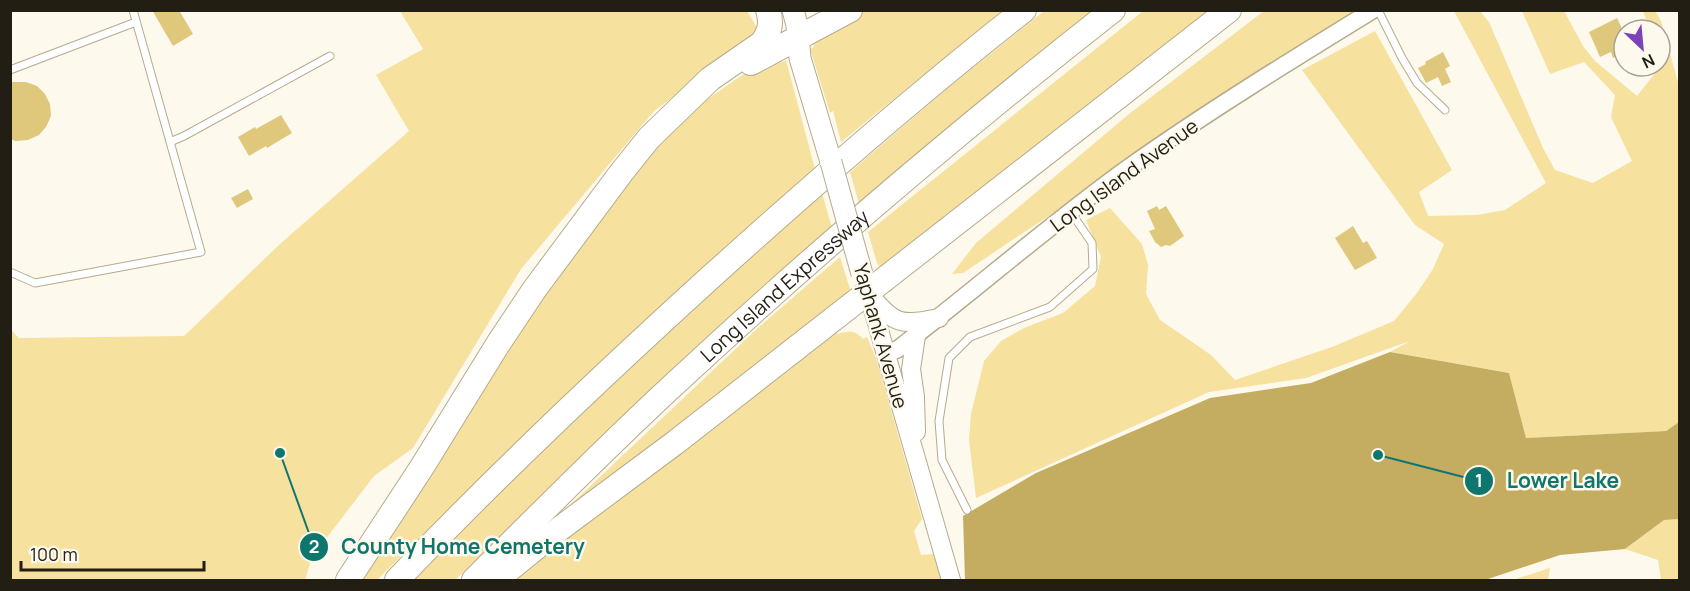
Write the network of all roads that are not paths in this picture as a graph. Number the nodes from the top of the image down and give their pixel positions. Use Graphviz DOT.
graph roads {
  1 [pos="133,10"];
  2 [pos="768,10"];
  3 [pos="774,10"];
  4 [pos="793,10"];
  5 [pos="850,10"];
  6 [pos="1024,10"];
  7 [pos="1113,10"];
  8 [pos="1229,10"];
  9 [pos="1375,10"];
  10 [pos="136,22"];
  11 [pos="796,46"];
  12 [pos="330,56"];
  13 [pos="10,70"];
  14 [pos="1445,111"];
  15 [pos="671,116"];
  16 [pos="170,142"];
  17 [pos="1070,211"];
  18 [pos="10,272"];
  19 [pos="865,283"];
  20 [pos="939,318"];
  21 [pos="915,336"];
  22 [pos="886,354"];
  23 [pos="917,461"];
  24 [pos="967,510"];
  25 [pos="348,580"];
  26 [pos="397,580"];
  27 [pos="474,580"];
  28 [pos="496,580"];
  29 [pos="951,580"];
  1 -- 10 [label="lane"];
  2 -- 15 [label="highway"];
  3 -- 11 [label="main road, Yaphank Avenue"];
  4 -- 11 [label="main road, Yaphank Avenue"];
  5 -- 11 [label="highway"];
  6 -- 26 [label="highway"];
  7 -- 27 [label="highway, Long Island Expressway"];
  8 -- 19 [label="highway"];
  9 -- 14 [label="lane"];
  9 -- 17 [label="street, Long Island Avenue"];
  10 -- 13 [label="lane"];
  10 -- 16 [label="lane"];
  11 -- 15 [label="highway"];
  11 -- 19 [label="main road, Yaphank Avenue, bridge"];
  12 -- 16 [label="lane"];
  15 -- 25 [label="highway"];
  16 -- 18 [label="lane"];
  17 -- 20 [label="street, Long Island Avenue"];
  17 -- 24 [label="lane"];
  19 -- 20 [label="main road"];
  19 -- 22 [label="main road, Yaphank Avenue"];
  19 -- 28 [label="highway"];
  20 -- 21 [label="street, Long Island Avenue"];
  21 -- 22 [label="street, Long Island Avenue"];
  21 -- 23 [label="main road"];
  22 -- 23 [label="main road, Yaphank Avenue"];
  23 -- 29 [label="main road, Yaphank Avenue"];
}
